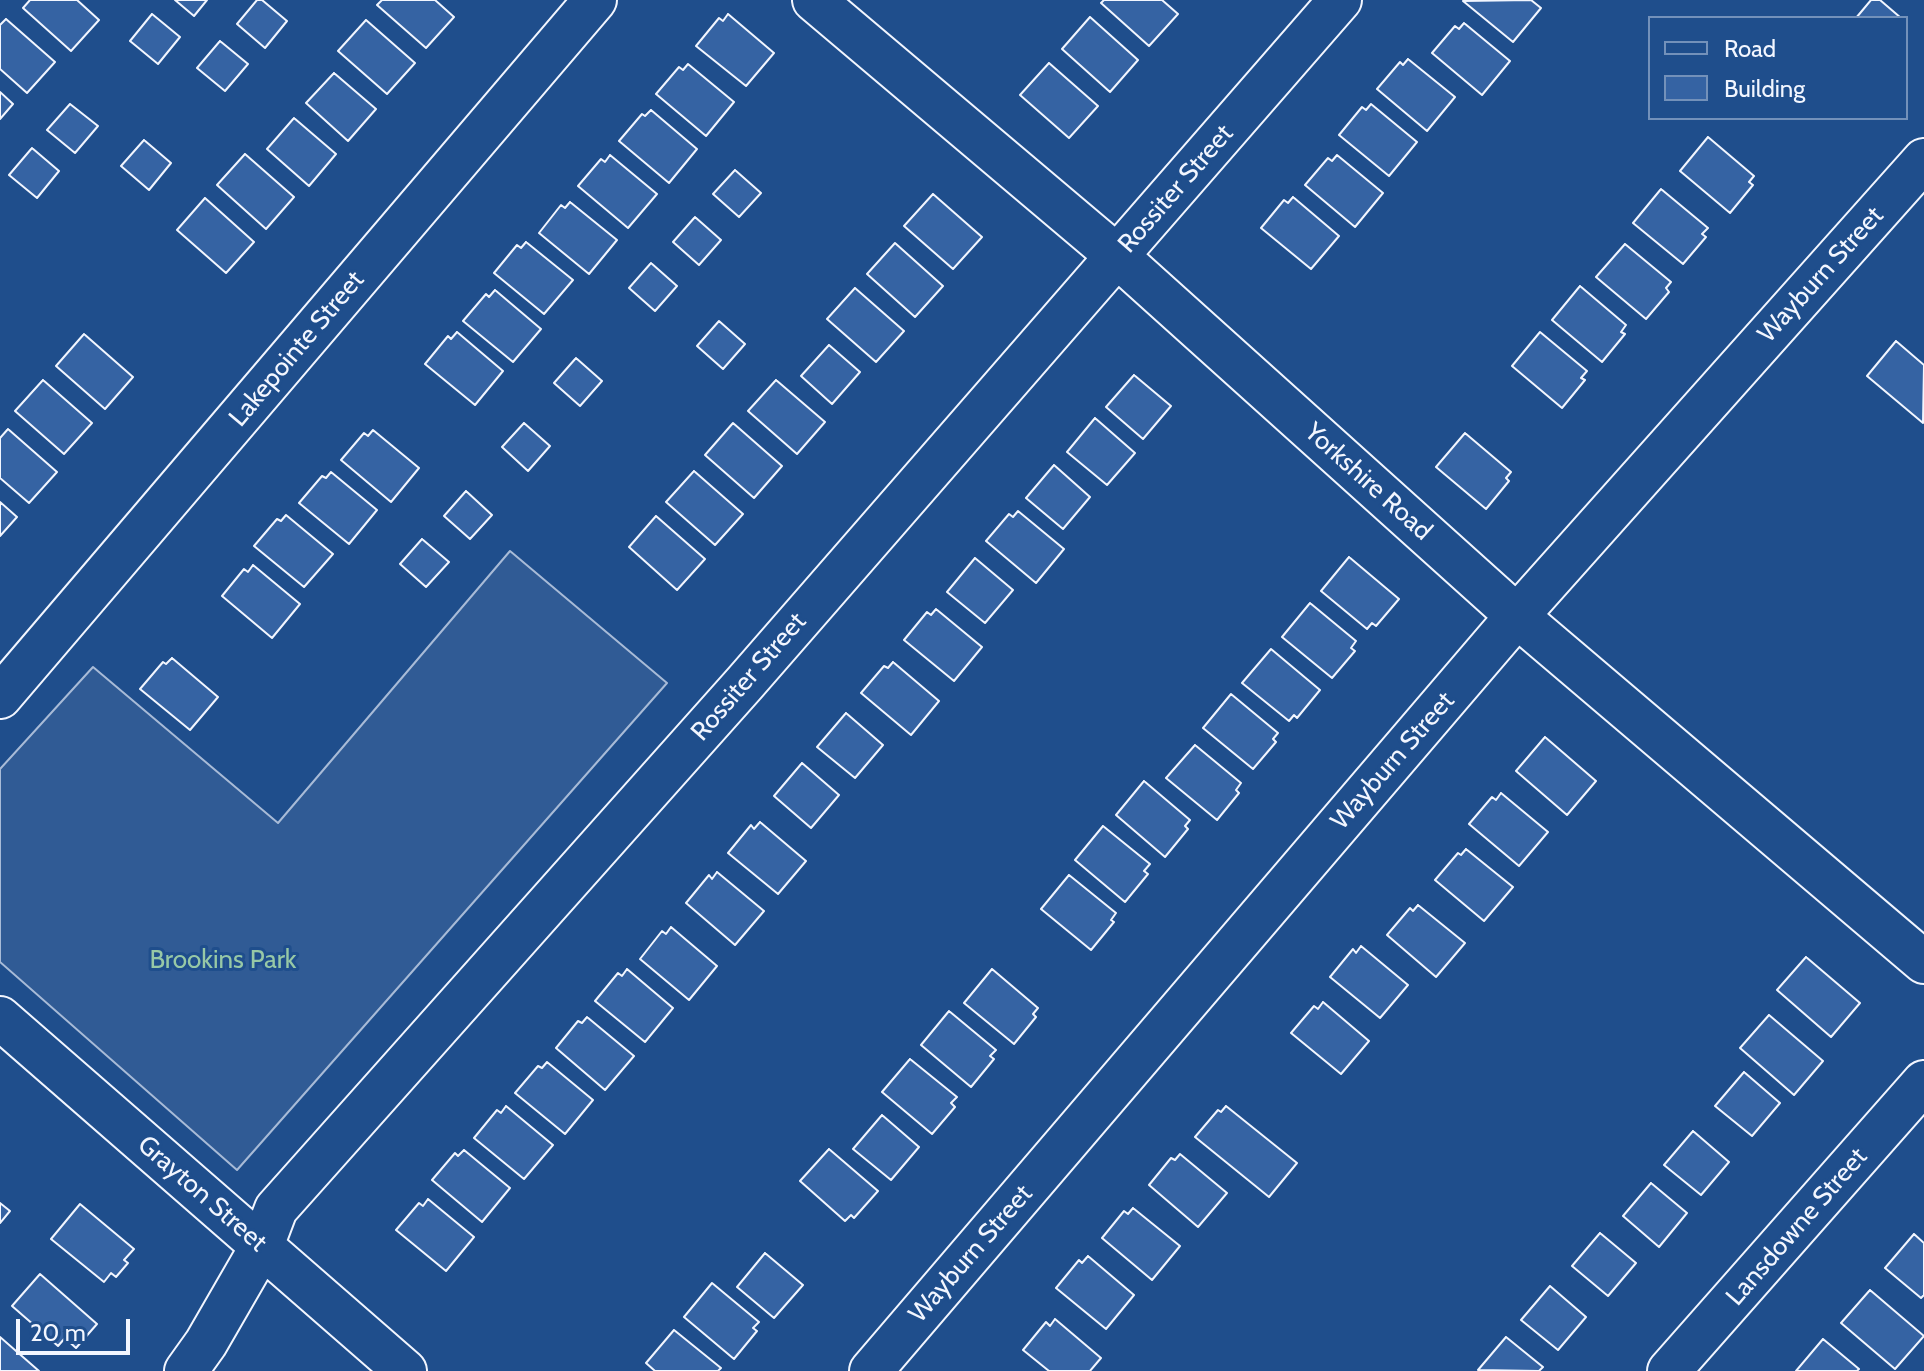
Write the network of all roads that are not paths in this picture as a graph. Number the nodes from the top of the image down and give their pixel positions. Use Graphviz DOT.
graph roads {
  1 [pos="595,0"];
  2 [pos="814,0"];
  3 [pos="1340,0"];
  4 [pos="1924,160"];
  5 [pos="1117,256"];
  6 [pos="1517,616"];
  7 [pos="0,697"];
  8 [pos="1924,962"];
  9 [pos="0,1018"];
  10 [pos="1924,1082"];
  11 [pos="262,1246"];
  12 [pos="186,1371"];
  13 [pos="405,1371"];
  14 [pos="871,1371"];
  15 [pos="1669,1371"];
  1 -- 7 [label="street, Lakepointe Street"];
  2 -- 5 [label="street, Yorkshire Road"];
  3 -- 5 [label="street, Rossiter Street"];
  4 -- 6 [label="street, Wayburn Street"];
  5 -- 6 [label="street, Yorkshire Road"];
  5 -- 11 [label="street, Rossiter Street"];
  6 -- 8 [label="street, Yorkshire Road"];
  6 -- 14 [label="street, Wayburn Street"];
  9 -- 11 [label="street, Grayton Street"];
  10 -- 15 [label="street, Lansdowne Street"];
  11 -- 12 [label="street, Rossiter Street"];
  11 -- 13 [label="street, Grayton Street"];
}
